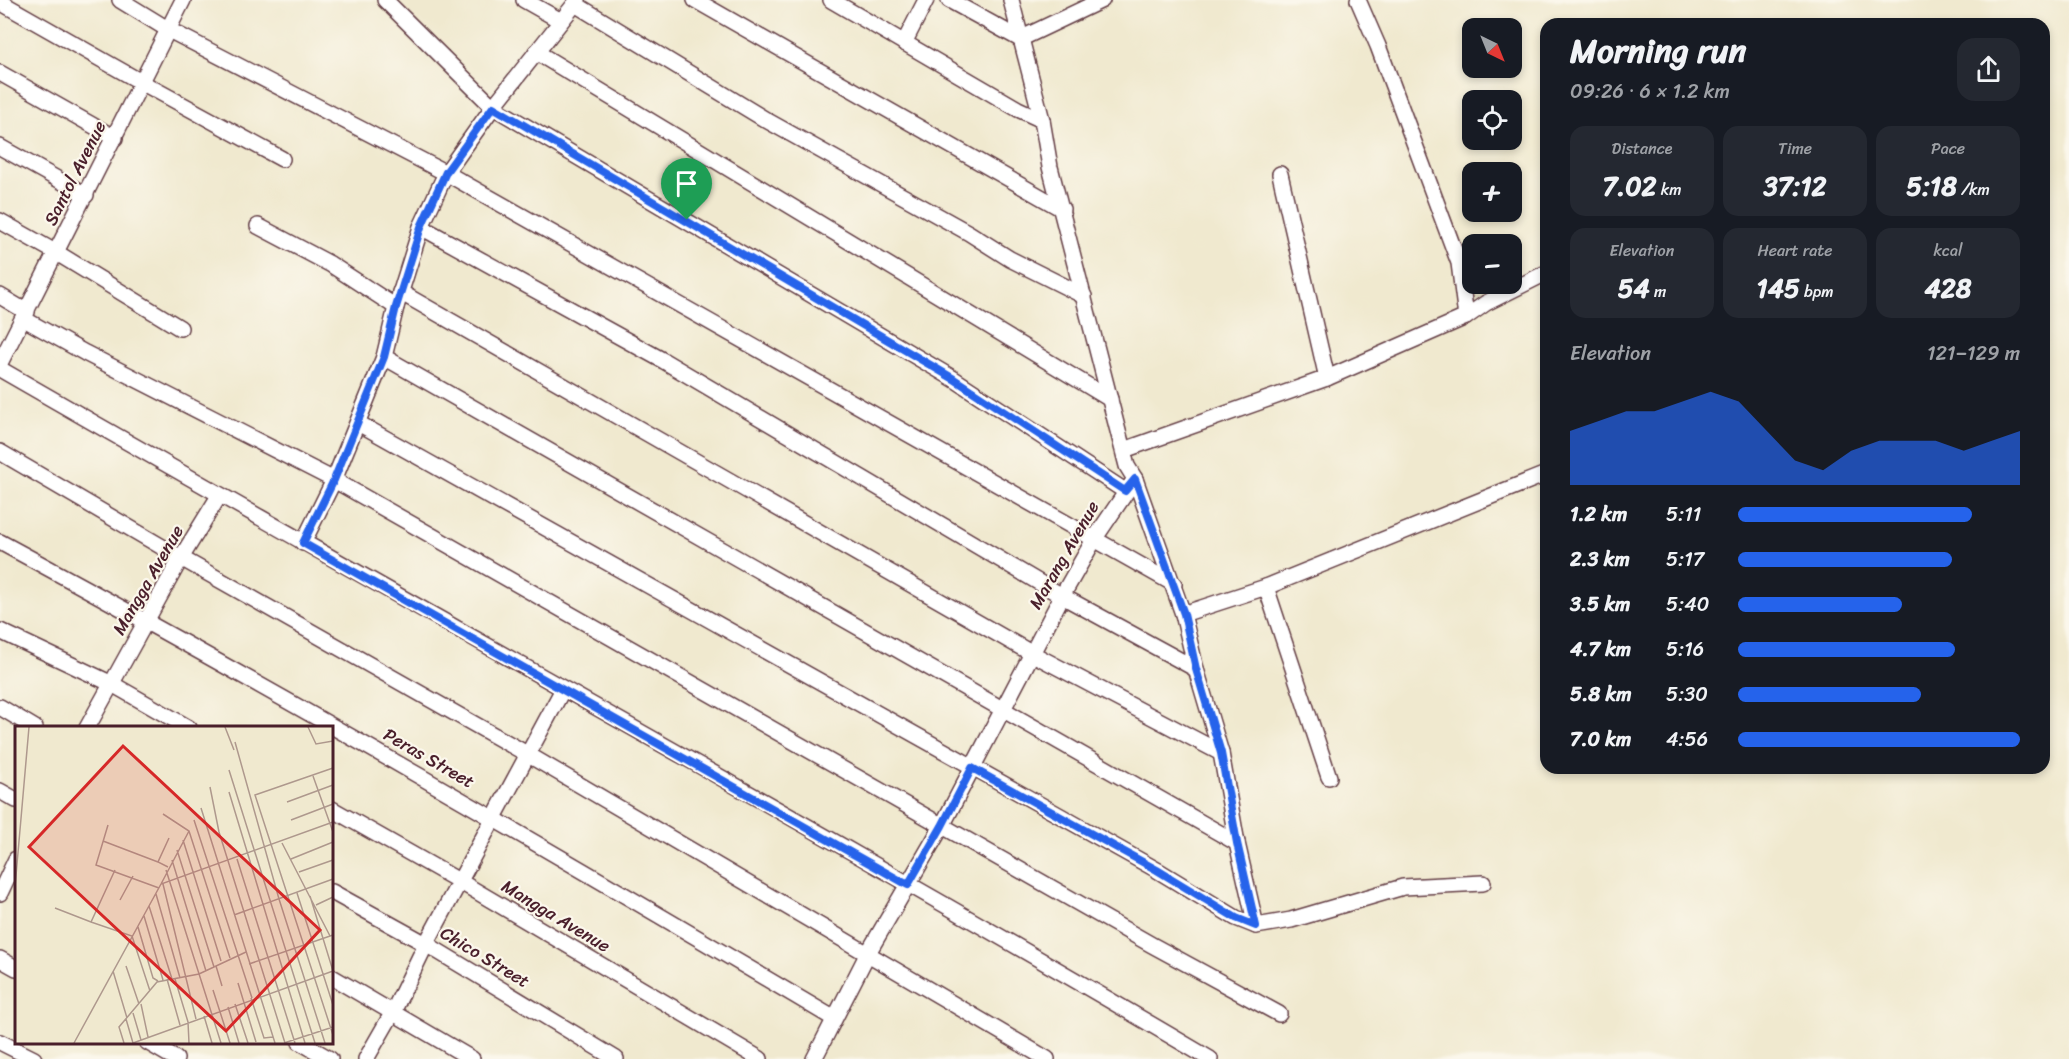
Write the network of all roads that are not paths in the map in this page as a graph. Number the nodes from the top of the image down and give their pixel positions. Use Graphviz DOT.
graph roads {
  1 [pos="120,0"];
  2 [pos="183,0"];
  3 [pos="385,0"];
  4 [pos="524,0"];
  5 [pos="695,0"];
  6 [pos="831,0"];
  7 [pos="927,0"];
  8 [pos="949,0"];
  9 [pos="1011,0"];
  10 [pos="1102,0"];
  11 [pos="1358,0"];
  12 [pos="0,2"];
  13 [pos="576,2"];
  14 [pos="561,21"];
  15 [pos="169,30"];
  16 [pos="1020,39"];
  17 [pos="904,43"];
  18 [pos="536,52"];
  19 [pos="0,73"];
  20 [pos="141,82"];
  21 [pos="493,107"];
  22 [pos="1042,120"];
  23 [pos="115,138"];
  24 [pos="0,147"];
  25 [pos="282,159"];
  26 [pos="446,172"];
  27 [pos="1280,174"];
  28 [pos="86,195"];
  29 [pos="1062,209"];
  30 [pos="0,221"];
  31 [pos="258,226"];
  32 [pos="421,227"];
  33 [pos="57,253"];
  34 [pos="1540,276"];
  35 [pos="0,296"];
  36 [pos="1084,296"];
  37 [pos="398,300"];
  38 [pos="26,315"];
  39 [pos="1466,317"];
  40 [pos="180,328"];
  41 [pos="384,357"];
  42 [pos="0,363"];
  43 [pos="0,369"];
  44 [pos="1327,378"];
  45 [pos="1110,399"];
  46 [pos="358,423"];
  47 [pos="1124,450"];
  48 [pos="0,452"];
  49 [pos="1540,476"];
  50 [pos="1135,479"];
  51 [pos="334,480"];
  52 [pos="1125,491"];
  53 [pos="219,496"];
  54 [pos="1095,538"];
  55 [pos="0,542"];
  56 [pos="303,543"];
  57 [pos="181,558"];
  58 [pos="1174,584"];
  59 [pos="1266,587"];
  60 [pos="1062,596"];
  61 [pos="1184,614"];
  62 [pos="147,621"];
  63 [pos="0,631"];
  64 [pos="1031,653"];
  65 [pos="1196,669"];
  66 [pos="112,684"];
  67 [pos="563,689"];
  68 [pos="0,707"];
  69 [pos="1001,710"];
  70 [pos="32,726"];
  71 [pos="88,726"];
  72 [pos="186,726"];
  73 [pos="332,726"];
  74 [pos="333,727"];
  75 [pos="1221,753"];
  76 [pos="527,754"];
  77 [pos="972,768"];
  78 [pos="1329,777"];
  79 [pos="0,791"];
  80 [pos="15,799"];
  81 [pos="333,810"];
  82 [pos="494,818"];
  83 [pos="942,826"];
  84 [pos="1237,843"];
  85 [pos="15,861"];
  86 [pos="459,881"];
  87 [pos="6,883"];
  88 [pos="1483,884"];
  89 [pos="908,885"];
  90 [pos="333,893"];
  91 [pos="1256,926"];
  92 [pos="426,944"];
  93 [pos="868,953"];
  94 [pos="0,959"];
  95 [pos="15,967"];
  96 [pos="333,978"];
  97 [pos="393,1012"];
  98 [pos="1280,1014"];
  99 [pos="833,1018"];
  100 [pos="0,1042"];
  101 [pos="150,1044"];
  102 [pos="304,1044"];
  103 [pos="34,1059"];
  104 [pos="176,1059"];
  105 [pos="330,1059"];
  106 [pos="366,1059"];
  107 [pos="472,1059"];
  108 [pos="616,1059"];
  109 [pos="760,1059"];
  110 [pos="814,1059"];
  111 [pos="1047,1059"];
  112 [pos="1210,1059"];
  1 -- 15 [label="street"];
  2 -- 15 [label="street, Santol Avenue"];
  3 -- 21 [label="street"];
  4 -- 14 [label="street"];
  5 -- 29 [label="street"];
  6 -- 17 [label="street"];
  7 -- 17 [label="street"];
  8 -- 16 [label="street"];
  9 -- 16 [label="street"];
  10 -- 16 [label="street"];
  11 -- 39 [label="street"];
  12 -- 20 [label="street"];
  13 -- 14 [label="street"];
  13 -- 36 [label="street"];
  14 -- 18 [label="street"];
  15 -- 20 [label="street, Santol Avenue"];
  15 -- 26 [label="street"];
  16 -- 22 [label="street"];
  17 -- 22 [label="street"];
  18 -- 21 [label="street"];
  18 -- 45 [label="street"];
  19 -- 23 [label="street"];
  20 -- 23 [label="street, Santol Avenue"];
  20 -- 25 [label="street"];
  21 -- 26 [label="street"];
  21 -- 52 [label="street"];
  22 -- 29 [label="street"];
  23 -- 28 [label="street, Santol Avenue"];
  24 -- 28 [label="street"];
  26 -- 32 [label="street"];
  26 -- 54 [label="street"];
  27 -- 44 [label="street"];
  28 -- 33 [label="street, Santol Avenue"];
  29 -- 36 [label="street"];
  30 -- 33 [label="street"];
  31 -- 37 [label="street"];
  32 -- 37 [label="street"];
  32 -- 60 [label="street"];
  33 -- 38 [label="street, Santol Avenue"];
  33 -- 40 [label="street"];
  34 -- 39 [label="street"];
  35 -- 38 [label="street"];
  36 -- 45 [label="street"];
  37 -- 41 [label="street"];
  37 -- 64 [label="street"];
  38 -- 42 [label="street, Santol Avenue"];
  38 -- 51 [label="street"];
  39 -- 44 [label="street"];
  41 -- 46 [label="street"];
  41 -- 69 [label="street"];
  43 -- 53 [label="street"];
  44 -- 47 [label="street"];
  45 -- 47 [label="street"];
  46 -- 51 [label="street"];
  46 -- 77 [label="street"];
  47 -- 50 [label="street"];
  48 -- 57 [label="street"];
  49 -- 59 [label="street"];
  50 -- 52 [label="street, Marang Avenue"];
  50 -- 58 [label="street"];
  51 -- 56 [label="street"];
  51 -- 83 [label="street"];
  52 -- 54 [label="street, Marang Avenue"];
  53 -- 56 [label="street"];
  53 -- 57 [label="street, Mangga Avenue"];
  54 -- 58 [label="street"];
  54 -- 60 [label="street, Marang Avenue"];
  55 -- 62 [label="street, Peras Street"];
  56 -- 67 [label="street"];
  57 -- 62 [label="street, Mangga Avenue"];
  57 -- 76 [label="street"];
  58 -- 61 [label="street"];
  59 -- 61 [label="street"];
  59 -- 78 [label="street"];
  60 -- 64 [label="street, Marang Avenue"];
  60 -- 65 [label="street"];
  61 -- 65 [label="street"];
  62 -- 66 [label="street, Mangga Avenue"];
  62 -- 73 [label="street, Peras Street"];
  63 -- 66 [label="street"];
  64 -- 69 [label="street, Marang Avenue"];
  64 -- 75 [label="street"];
  65 -- 75 [label="street"];
  66 -- 71 [label="street, Mangga Avenue"];
  66 -- 72 [label="street"];
  67 -- 76 [label="street"];
  67 -- 89 [label="street"];
  68 -- 70 [label="street"];
  69 -- 77 [label="street, Marang Avenue"];
  69 -- 84 [label="street"];
  74 -- 82 [label="street, Peras Street"];
  75 -- 84 [label="street"];
  76 -- 82 [label="street"];
  76 -- 93 [label="street"];
  77 -- 83 [label="street, Marang Avenue"];
  77 -- 91 [label="street"];
  79 -- 80 [label="street"];
  81 -- 86 [label="street, Mangga Avenue"];
  82 -- 86 [label="street"];
  82 -- 99 [label="street, Peras Street"];
  83 -- 89 [label="street, Marang Avenue"];
  83 -- 98 [label="street"];
  84 -- 91 [label="street"];
  85 -- 87 [label="street"];
  86 -- 92 [label="street"];
  86 -- 109 [label="street, Mangga Avenue"];
  88 -- 91 [label="street"];
  89 -- 93 [label="street, Marang Avenue"];
  89 -- 112 [label="street"];
  90 -- 92 [label="street, Chico Street"];
  92 -- 97 [label="street"];
  92 -- 108 [label="street, Chico Street"];
  93 -- 99 [label="street, Marang Avenue"];
  93 -- 111 [label="street"];
  94 -- 95 [label="street"];
  96 -- 97 [label="street"];
  97 -- 106 [label="street"];
  97 -- 107 [label="street"];
  99 -- 110 [label="street, Marang Avenue"];
  100 -- 103 [label="street"];
  101 -- 104 [label="street"];
  102 -- 105 [label="street"];
}
